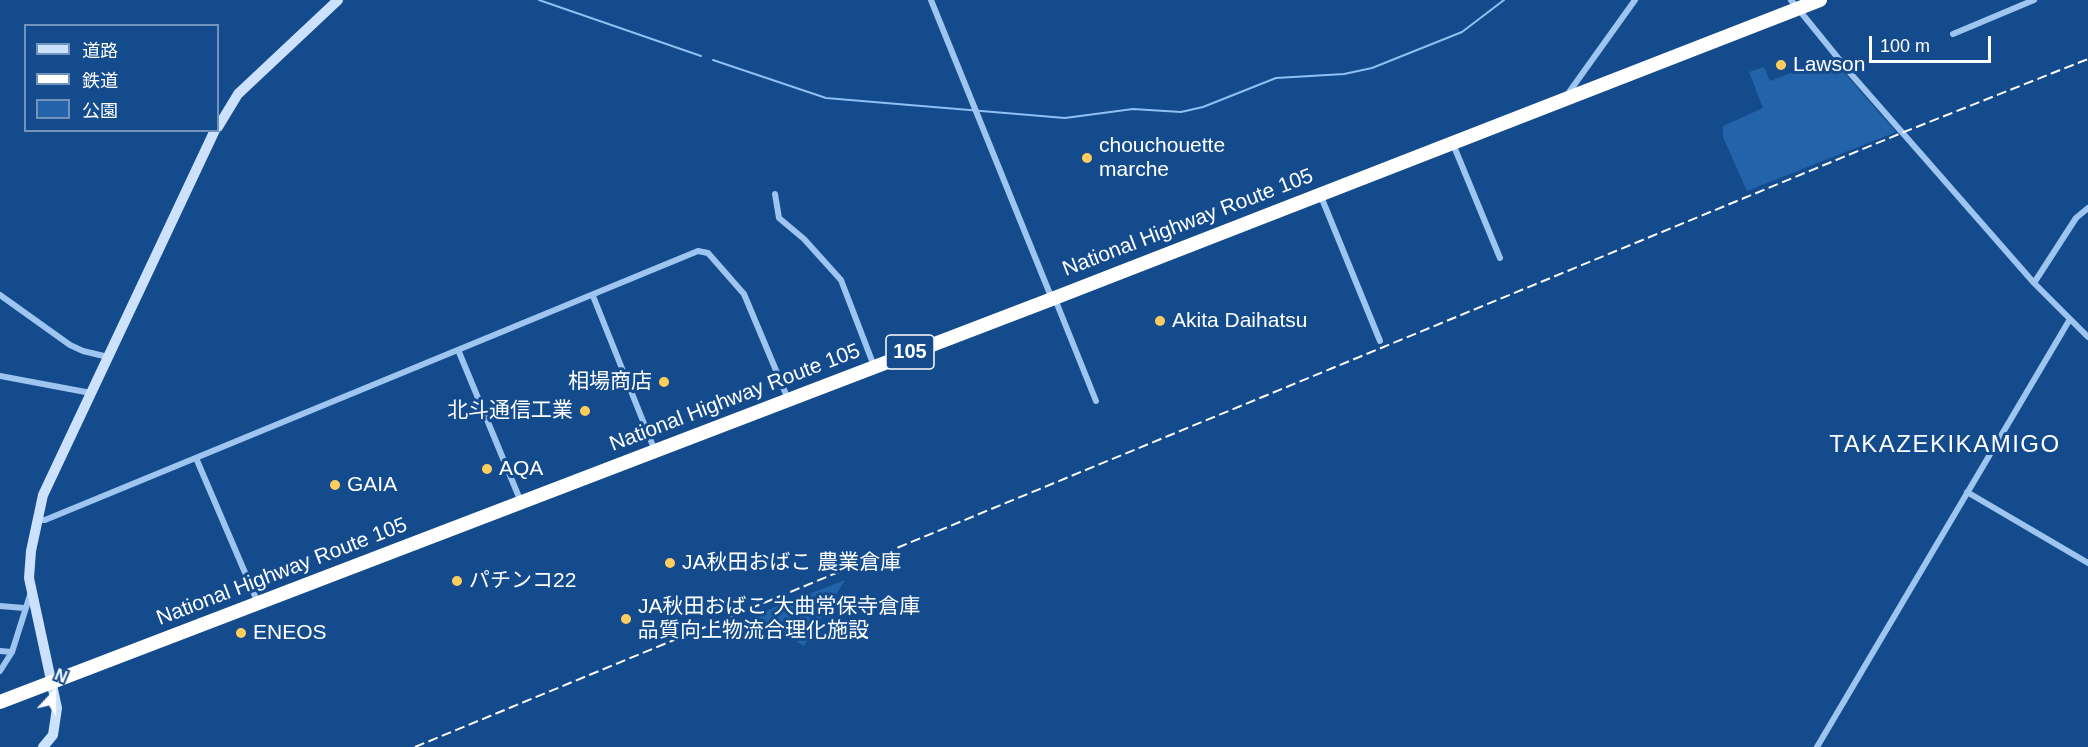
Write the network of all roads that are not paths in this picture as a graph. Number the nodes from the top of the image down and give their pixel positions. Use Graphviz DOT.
graph roads {
  1 [pos="338,0"];
  2 [pos="931,0"];
  3 [pos="1635,0"];
  4 [pos="1820,0"];
  5 [pos="2034,0"];
  6 [pos="1795,4"];
  7 [pos="1953,34"];
  8 [pos="1563,101"];
  9 [pos="219,124"];
  10 [pos="215,132"];
  11 [pos="1453,143"];
  12 [pos="776,194"];
  13 [pos="1319,194"];
  14 [pos="2088,208"];
  15 [pos="1500,258"];
  16 [pos="2034,283"];
  17 [pos="0,296"];
  18 [pos="592,296"];
  19 [pos="1053,299"];
  20 [pos="2070,319"];
  21 [pos="2088,337"];
  22 [pos="1380,341"];
  23 [pos="459,352"];
  24 [pos="108,357"];
  25 [pos="874,366"];
  26 [pos="0,376"];
  27 [pos="91,393"];
  28 [pos="788,400"];
  29 [pos="1096,400"];
  30 [pos="655,452"];
  31 [pos="196,458"];
  32 [pos="1967,492"];
  33 [pos="522,503"];
  34 [pos="36,520"];
  35 [pos="2088,563"];
  36 [pos="31,592"];
  37 [pos="258,604"];
  38 [pos="0,606"];
  39 [pos="24,609"];
  40 [pos="0,651"];
  41 [pos="12,652"];
  42 [pos="0,671"];
  43 [pos="52,684"];
  44 [pos="0,702"];
  45 [pos="43,747"];
  46 [pos="1817,747"];
  1 -- 9 [label="street"];
  2 -- 19 [label="street"];
  3 -- 8 [label="street"];
  4 -- 6 [label="highway, National Highway Route 105 / 105"];
  5 -- 7 [label="street"];
  6 -- 8 [label="highway, National Highway Route 105 / 105"];
  6 -- 16 [label="street"];
  8 -- 11 [label="highway, National Highway Route 105 / 105"];
  10 -- 24 [label="street"];
  11 -- 13 [label="highway, National Highway Route 105 / 105"];
  11 -- 15 [label="street"];
  12 -- 25 [label="street"];
  13 -- 19 [label="highway, National Highway Route 105 / 105"];
  13 -- 22 [label="street"];
  14 -- 16 [label="street"];
  16 -- 20 [label="street"];
  17 -- 24 [label="street"];
  18 -- 23 [label="street"];
  18 -- 28 [label="street"];
  18 -- 30 [label="street"];
  19 -- 25 [label="highway, National Highway Route 105 / 105"];
  19 -- 29 [label="street"];
  20 -- 21 [label="street"];
  20 -- 32 [label="street"];
  23 -- 31 [label="street"];
  23 -- 33 [label="street"];
  24 -- 27 [label="street"];
  25 -- 28 [label="highway, National Highway Route 105 / 105"];
  26 -- 27 [label="street"];
  27 -- 34 [label="street"];
  28 -- 30 [label="highway, National Highway Route 105 / 105"];
  30 -- 33 [label="highway, National Highway Route 105 / 105"];
  31 -- 34 [label="street"];
  31 -- 37 [label="street"];
  32 -- 35 [label="street"];
  32 -- 46 [label="street"];
  33 -- 37 [label="highway, National Highway Route 105 / 105"];
  34 -- 36 [label="street"];
  36 -- 39 [label="street"];
  36 -- 43 [label="street"];
  37 -- 43 [label="highway, National Highway Route 105 / 105"];
  38 -- 39 [label="street"];
  39 -- 41 [label="street"];
  40 -- 41 [label="street"];
  41 -- 42 [label="street"];
  43 -- 44 [label="highway, National Highway Route 105 / 105"];
  43 -- 45 [label="street"];
}
